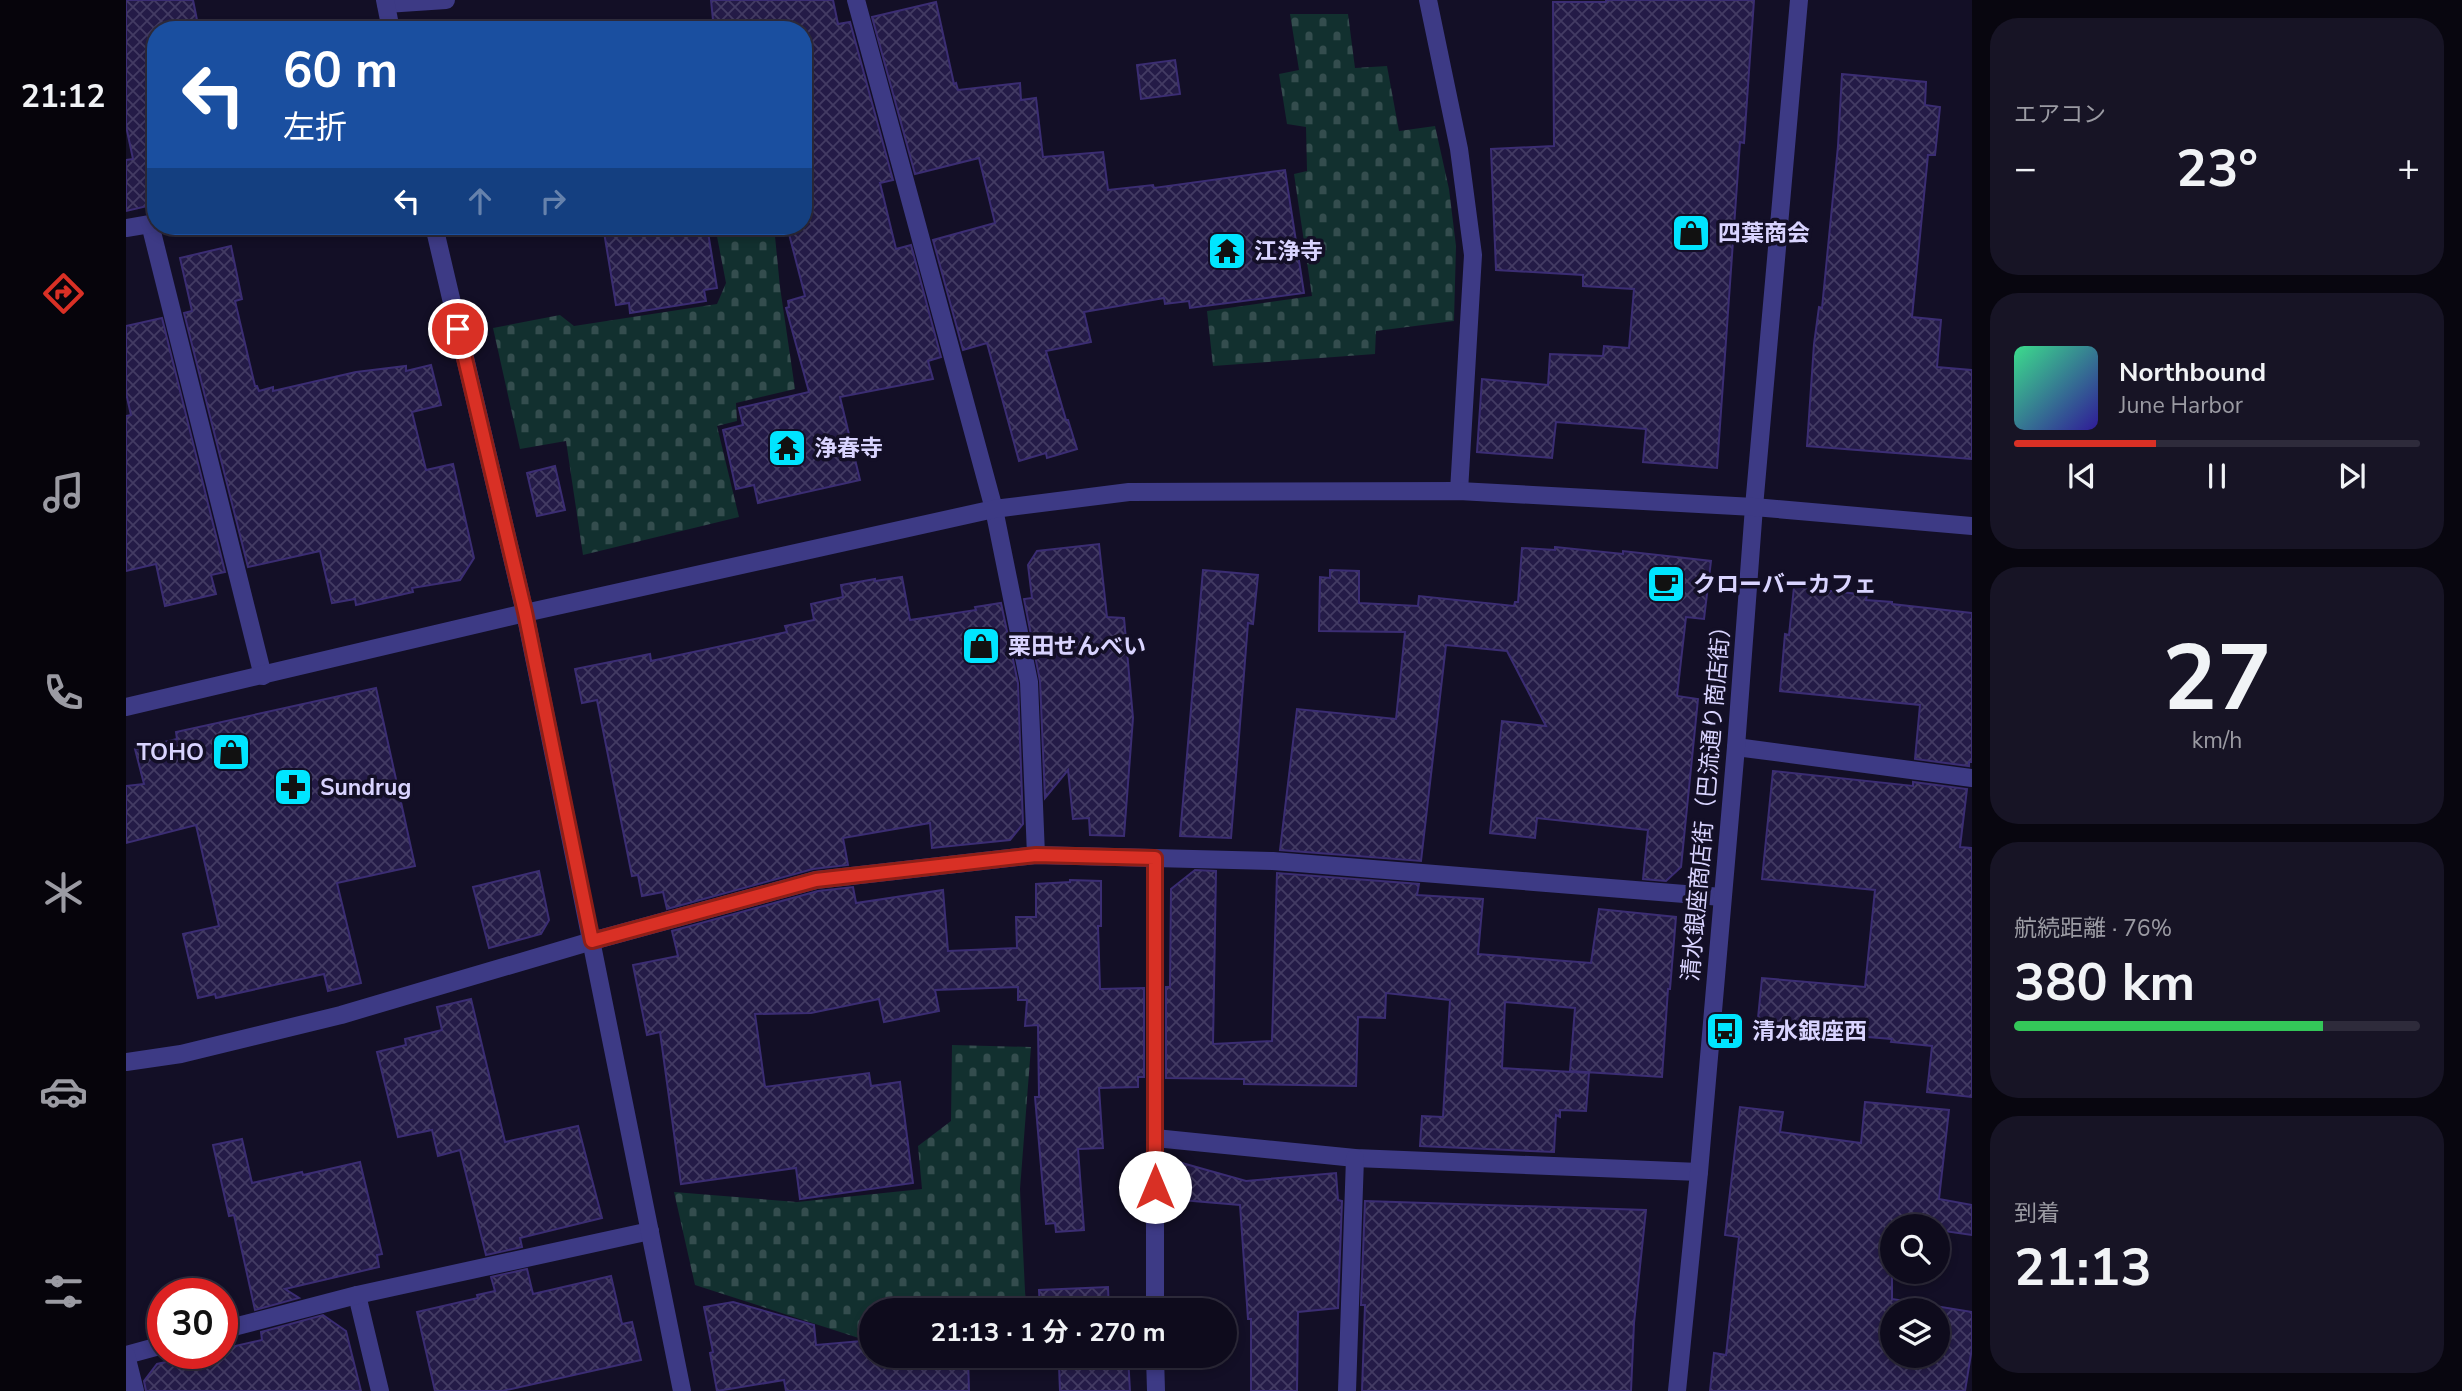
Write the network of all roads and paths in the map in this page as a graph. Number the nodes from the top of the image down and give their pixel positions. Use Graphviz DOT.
graph roads {
  1 [pos="446,0"];
  2 [pos="856,0"];
  3 [pos="1428,0"];
  4 [pos="1799,0"];
  5 [pos="386,2"];
  6 [pos="389,21"];
  7 [pos="147,224"];
  8 [pos="126,228"];
  9 [pos="156,235"];
  10 [pos="436,235"];
  11 [pos="1459,491"];
  12 [pos="1754,507"];
  13 [pos="995,509"];
  14 [pos="1972,526"];
  15 [pos="525,612"];
  16 [pos="263,676"];
  17 [pos="126,707"];
  18 [pos="1736,747"];
  19 [pos="1972,778"];
  20 [pos="1036,855"];
  21 [pos="1155,858"];
  22 [pos="1722,897"];
  23 [pos="592,941"];
  24 [pos="126,1062"];
  25 [pos="1155,1138"];
  26 [pos="1355,1158"];
  27 [pos="1699,1172"];
  28 [pos="650,1231"];
  29 [pos="356,1295"];
  30 [pos="1155,1298"];
  31 [pos="238,1326"];
  32 [pos="147,1349"];
  33 [pos="126,1355"];
  34 [pos="1156,1368"];
  35 [pos="135,1391"];
  36 [pos="380,1391"];
  37 [pos="682,1391"];
  38 [pos="1156,1391"];
  39 [pos="1347,1391"];
  40 [pos="1677,1391"];
  1 -- 5 [label="street"];
  2 -- 13 [label="street"];
  3 -- 11 [label="street"];
  4 -- 12 [label="street, 清水銀座商店街（巴流通り商店街）"];
  5 -- 6 [label="street"];
  7 -- 8 [label="street"];
  9 -- 16 [label="street"];
  10 -- 15 [label="street"];
  11 -- 12 [label="street"];
  11 -- 13 [label="street"];
  12 -- 14 [label="street"];
  12 -- 18 [label="street, 清水銀座商店街（巴流通り商店街）"];
  13 -- 15 [label="street"];
  13 -- 20 [label="street"];
  15 -- 16 [label="street"];
  15 -- 23 [label="street"];
  16 -- 17 [label="street"];
  18 -- 19 [label="street"];
  18 -- 22 [label="street, 清水銀座商店街（巴流通り商店街）"];
  20 -- 21 [label="street"];
  20 -- 23 [label="street"];
  21 -- 22 [label="street"];
  21 -- 25 [label="street"];
  22 -- 27 [label="street, 清水銀座商店街（巴流通り商店街）"];
  23 -- 24 [label="street"];
  23 -- 28 [label="street"];
  25 -- 26 [label="street"];
  25 -- 30 [label="street"];
  26 -- 27 [label="street"];
  26 -- 39 [label="street"];
  27 -- 40 [label="street, 清水銀座商店街（巴流通り商店街）"];
  28 -- 29 [label="street"];
  28 -- 37 [label="street"];
  29 -- 31 [label="street"];
  29 -- 36 [label="street"];
  32 -- 33 [label="street"];
  33 -- 35 [label="street"];
  34 -- 38 [label="street"];
}
